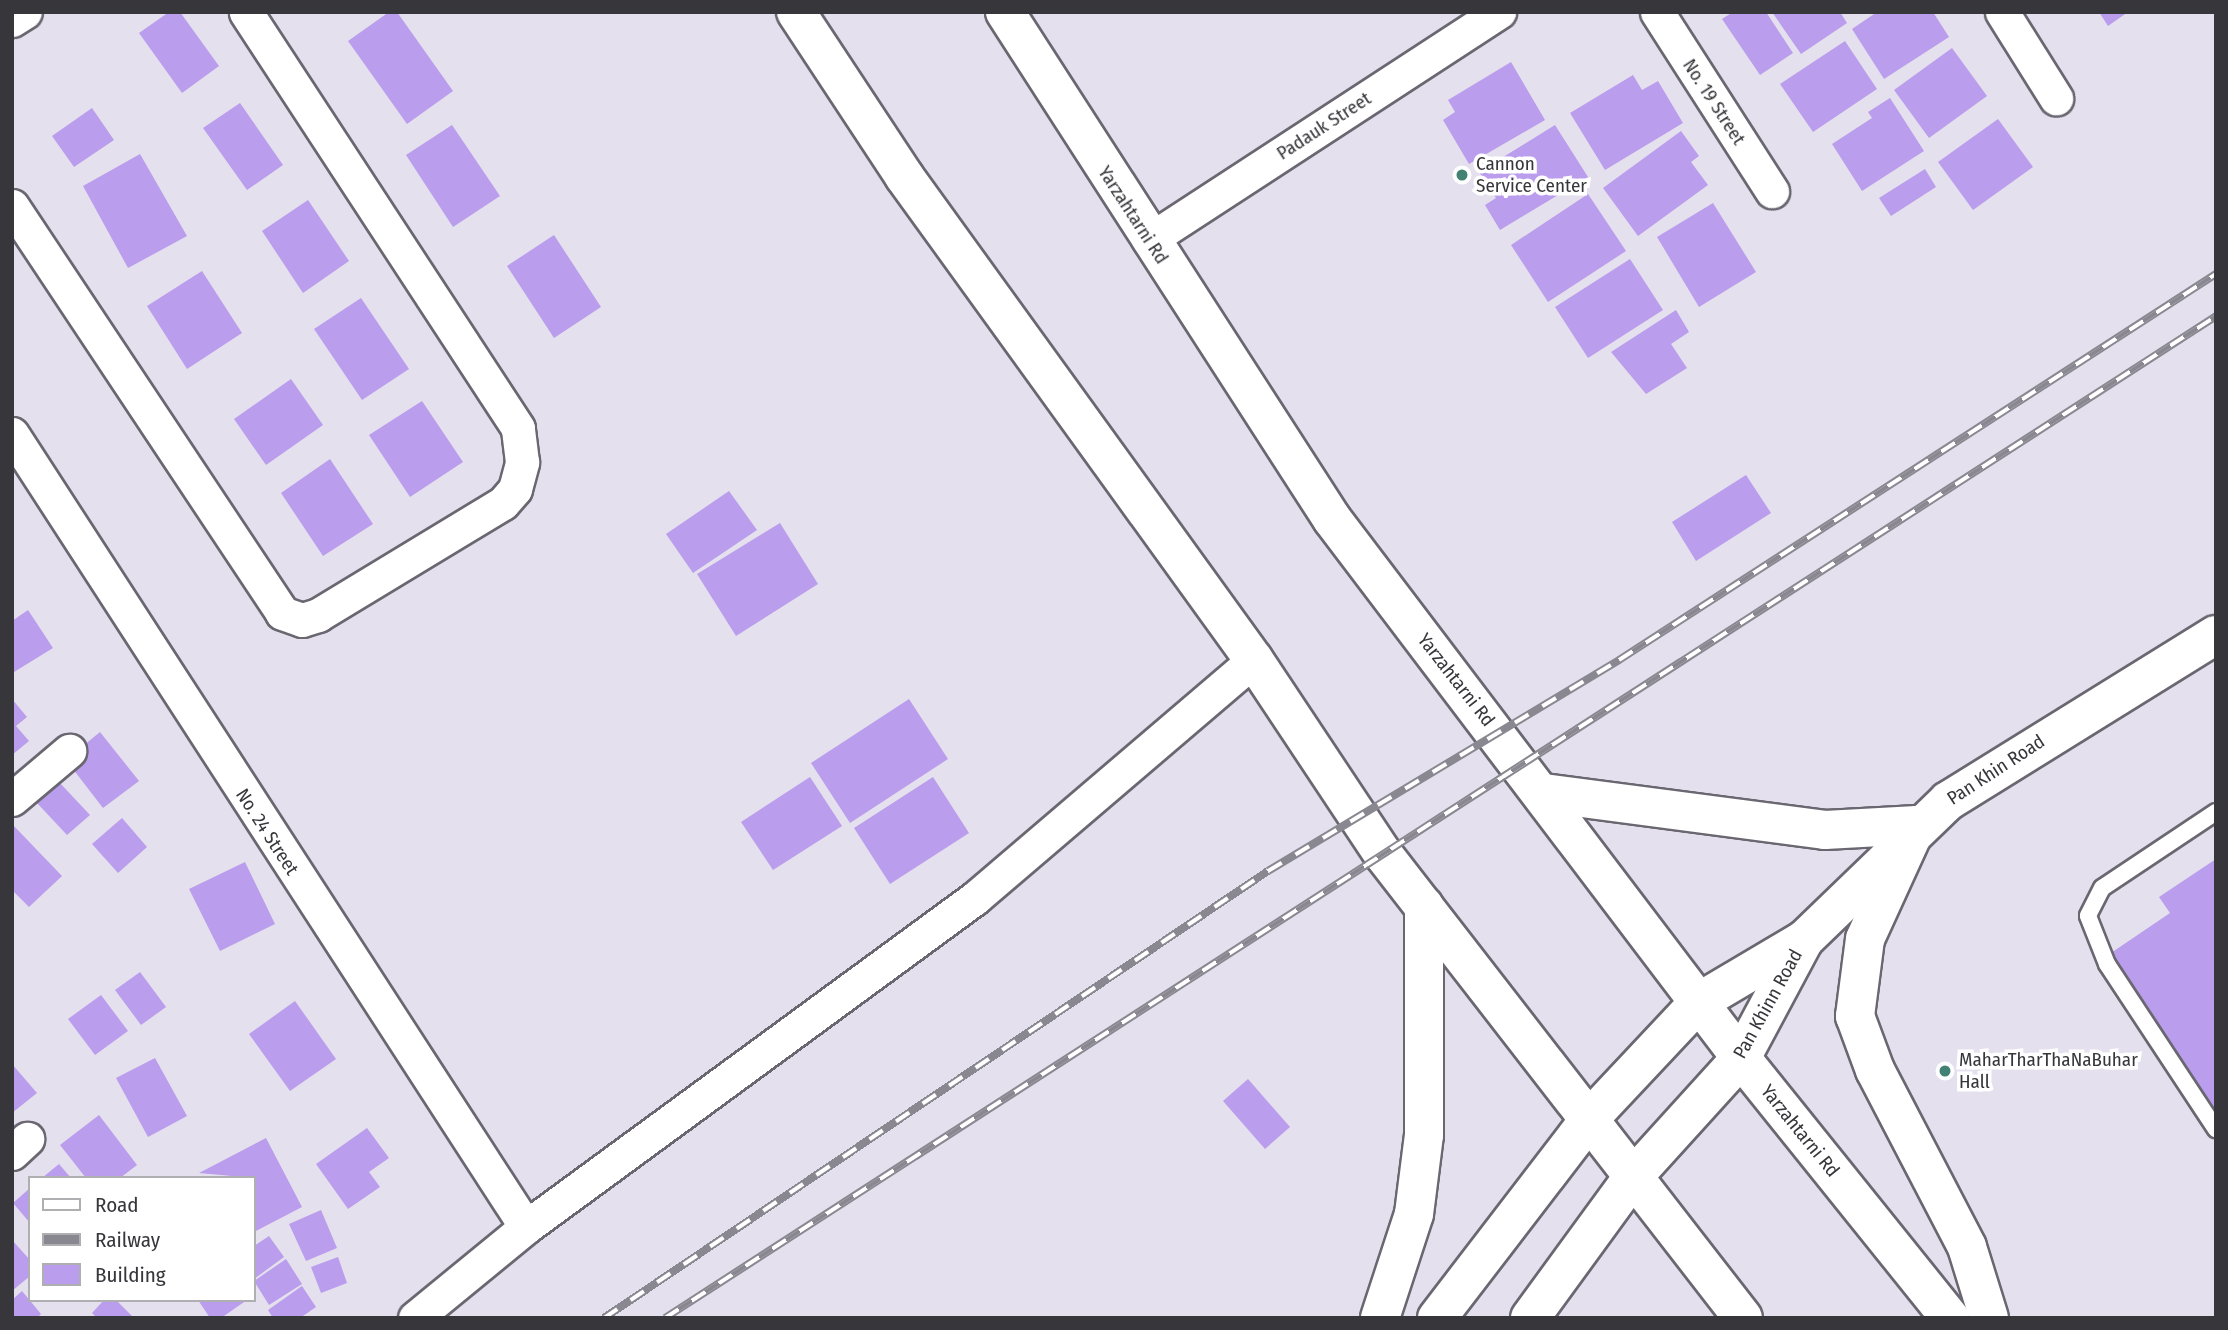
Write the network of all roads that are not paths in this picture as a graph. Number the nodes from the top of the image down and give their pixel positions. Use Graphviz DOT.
graph roads {
  1 [pos="25,12"];
  2 [pos="246,12"];
  3 [pos="796,12"];
  4 [pos="1005,12"];
  5 [pos="1499,12"];
  6 [pos="1657,12"];
  7 [pos="2002,12"];
  8 [pos="12,20"];
  9 [pos="2056,98"];
  10 [pos="1772,191"];
  11 [pos="12,206"];
  12 [pos="1149,240"];
  13 [pos="12,435"];
  14 [pos="2216,635"];
  15 [pos="1254,660"];
  16 [pos="69,751"];
  17 [pos="1544,793"];
  18 [pos="12,799"];
  19 [pos="2216,812"];
  20 [pos="1917,825"];
  21 [pos="1424,906"];
  22 [pos="1804,940"];
  23 [pos="1699,1002"];
  24 [pos="1741,1058"];
  25 [pos="1591,1117"];
  26 [pos="2216,1129"];
  27 [pos="1633,1177"];
  28 [pos="526,1227"];
  29 [pos="415,1318"];
  30 [pos="1380,1318"];
  31 [pos="1437,1318"];
  32 [pos="1530,1318"];
  33 [pos="1743,1318"];
  34 [pos="1950,1318"];
  35 [pos="1989,1318"];
  1 -- 8 [label="street"];
  2 -- 11 [label="street"];
  3 -- 15 [label="main road"];
  4 -- 12 [label="main road, Yarzahtarni Rd"];
  5 -- 12 [label="street, Padauk Street"];
  6 -- 10 [label="street, No. 19 Street"];
  7 -- 9 [label="street"];
  12 -- 17 [label="main road, Yarzahtarni Rd"];
  13 -- 28 [label="street, No. 24 Street"];
  14 -- 20 [label="main road, Pan Khin Road"];
  15 -- 21 [label="main road"];
  15 -- 28 [label="street"];
  16 -- 18 [label="street"];
  17 -- 20 [label="main road"];
  17 -- 23 [label="main road, Yarzahtarni Rd"];
  19 -- 26 [label="lane"];
  20 -- 22 [label="main road, Pan Khin Road"];
  20 -- 35 [label="main road"];
  21 -- 25 [label="main road"];
  21 -- 30 [label="main road"];
  22 -- 23 [label="main road, Pan Khinn Road"];
  22 -- 24 [label="main road, Pan Khinn Road"];
  23 -- 24 [label="main road, Yarzahtarni Rd"];
  23 -- 25 [label="main road, Pan Khinn Road"];
  24 -- 27 [label="main road, Pan Khinn Road"];
  24 -- 34 [label="main road, Yarzahtarni Rd"];
  25 -- 27 [label="main road"];
  25 -- 31 [label="main road, Pan Khinn Road"];
  27 -- 32 [label="main road, Pan Khinn Road"];
  27 -- 33 [label="main road"];
  28 -- 29 [label="street"];
}
